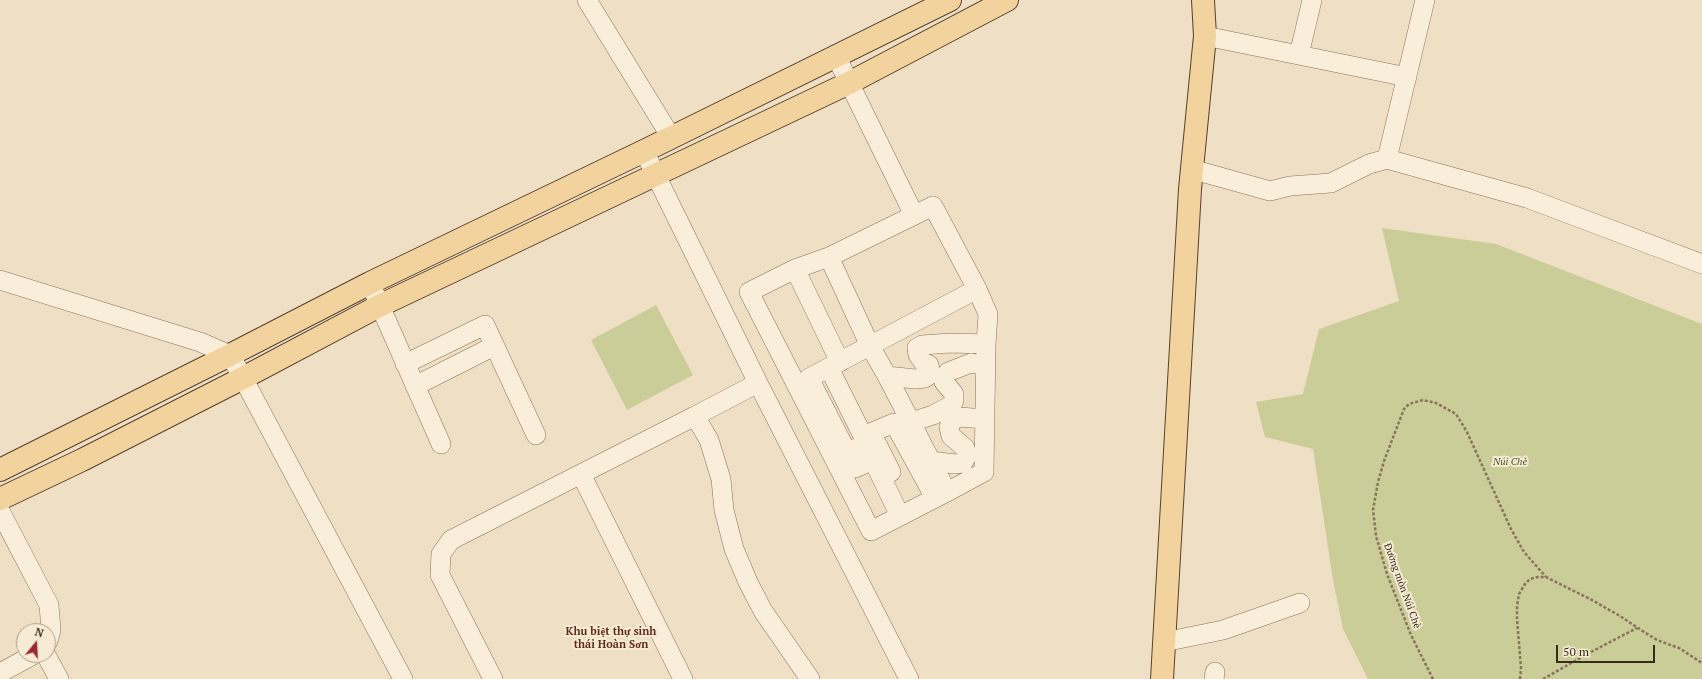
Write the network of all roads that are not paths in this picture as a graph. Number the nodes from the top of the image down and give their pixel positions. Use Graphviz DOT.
graph roads {
  1 [pos="587,0"];
  2 [pos="950,0"];
  3 [pos="1007,0"];
  4 [pos="1203,0"];
  5 [pos="1312,0"];
  6 [pos="1425,0"];
  7 [pos="1205,36"];
  8 [pos="1299,55"];
  9 [pos="836,56"];
  10 [pos="1407,77"];
  11 [pos="849,83"];
  12 [pos="671,137"];
  13 [pos="644,151"];
  14 [pos="1387,159"];
  15 [pos="1191,169"];
  16 [pos="657,175"];
  17 [pos="914,215"];
  18 [pos="829,257"];
  19 [pos="1702,264"];
  20 [pos="795,269"];
  21 [pos="0,280"];
  22 [pos="370,283"];
  23 [pos="977,289"];
  24 [pos="379,306"];
  25 [pos="986,344"];
  26 [pos="494,346"];
  27 [pos="870,346"];
  28 [pos="230,355"];
  29 [pos="405,364"];
  30 [pos="986,366"];
  31 [pos="829,368"];
  32 [pos="887,376"];
  33 [pos="243,378"];
  34 [pos="758,383"];
  35 [pos="415,386"];
  36 [pos="695,416"];
  37 [pos="984,419"];
  38 [pos="911,422"];
  39 [pos="536,435"];
  40 [pos="442,444"];
  41 [pos="931,461"];
  42 [pos="0,470"];
  43 [pos="581,474"];
  44 [pos="941,495"];
  45 [pos="0,499"];
  46 [pos="0,512"];
  47 [pos="906,513"];
  48 [pos="1300,603"];
  49 [pos="50,623"];
  50 [pos="1164,642"];
  51 [pos="18,663"];
  52 [pos="50,663"];
  53 [pos="0,673"];
  54 [pos="59,679"];
  55 [pos="404,679"];
  56 [pos="493,679"];
  57 [pos="683,679"];
  58 [pos="810,679"];
  59 [pos="908,679"];
  60 [pos="1162,679"];
  1 -- 12 [label="street"];
  2 -- 9 [label="main road"];
  3 -- 11 [label="main road"];
  4 -- 7 [label="main road"];
  5 -- 8 [label="street"];
  6 -- 10 [label="street"];
  7 -- 8 [label="street"];
  7 -- 15 [label="main road"];
  8 -- 10 [label="street"];
  9 -- 11 [label="street"];
  9 -- 12 [label="main road"];
  10 -- 14 [label="street"];
  11 -- 16 [label="main road"];
  11 -- 17 [label="street"];
  12 -- 13 [label="main road"];
  13 -- 16 [label="street"];
  13 -- 22 [label="main road"];
  14 -- 15 [label="street"];
  14 -- 19 [label="street"];
  15 -- 50 [label="main road"];
  16 -- 24 [label="main road"];
  16 -- 34 [label="street"];
  17 -- 18 [label="street"];
  17 -- 23 [label="street"];
  18 -- 20 [label="street"];
  18 -- 27 [label="street"];
  20 -- 31 [label="street"];
  20 -- 47 [label="street"];
  21 -- 28 [label="street"];
  22 -- 24 [label="street"];
  22 -- 28 [label="main road"];
  23 -- 25 [label="street"];
  23 -- 27 [label="street"];
  24 -- 29 [label="street"];
  24 -- 33 [label="main road"];
  25 -- 30 [label="street"];
  25 -- 32 [label="street"];
  26 -- 29 [label="street"];
  26 -- 35 [label="street"];
  26 -- 39 [label="street"];
  27 -- 31 [label="street"];
  27 -- 32 [label="street"];
  28 -- 33 [label="street"];
  28 -- 42 [label="main road"];
  29 -- 35 [label="street"];
  30 -- 37 [label="street"];
  30 -- 38 [label="street"];
  31 -- 44 [label="street"];
  31 -- 47 [label="street"];
  32 -- 38 [label="street"];
  33 -- 45 [label="main road"];
  33 -- 55 [label="street"];
  34 -- 36 [label="street"];
  34 -- 59 [label="street"];
  35 -- 40 [label="street"];
  36 -- 43 [label="street"];
  36 -- 58 [label="street"];
  37 -- 41 [label="street"];
  37 -- 44 [label="street"];
  38 -- 41 [label="street"];
  41 -- 44 [label="street"];
  43 -- 56 [label="street"];
  43 -- 57 [label="street"];
  44 -- 47 [label="street"];
  46 -- 49 [label="street"];
  48 -- 50 [label="street"];
  50 -- 60 [label="main road"];
  51 -- 53 [label="street"];
  52 -- 54 [label="street"];
}
